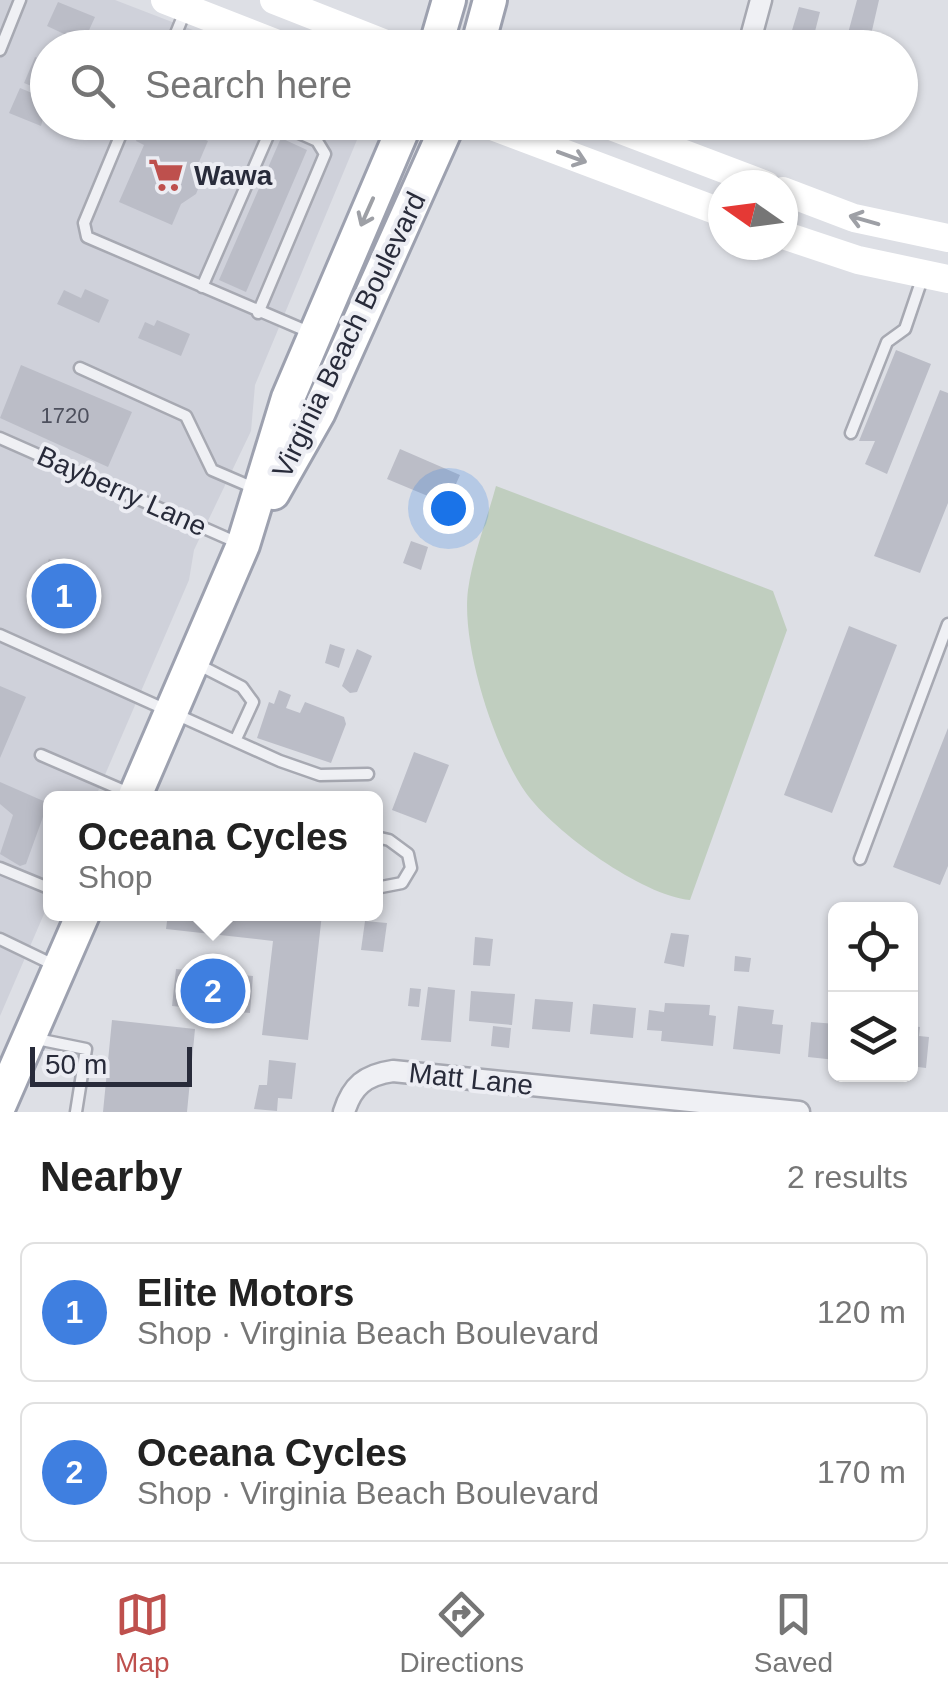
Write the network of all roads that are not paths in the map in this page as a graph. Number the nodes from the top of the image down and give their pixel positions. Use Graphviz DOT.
graph roads {
  1 [pos="20,0"];
  2 [pos="274,0"];
  3 [pos="449,0"];
  4 [pos="490,0"];
  5 [pos="761,0"];
  6 [pos="176,4"];
  7 [pos="172,30"];
  8 [pos="242,30"];
  9 [pos="350,30"];
  10 [pos="440,30"];
  11 [pos="481,30"];
  12 [pos="753,30"];
  13 [pos="0,50"];
  14 [pos="119,140"];
  15 [pos="266,140"];
  16 [pos="315,140"];
  17 [pos="398,140"];
  18 [pos="441,140"];
  19 [pos="529,140"];
  20 [pos="647,140"];
  21 [pos="726,170"];
  22 [pos="798,197"];
  23 [pos="708,207"];
  24 [pos="948,238"];
  25 [pos="798,239"];
  26 [pos="936,277"];
  27 [pos="202,288"];
  28 [pos="258,312"];
  29 [pos="314,334"];
  30 [pos="348,347"];
  31 [pos="80,368"];
  32 [pos="851,432"];
  33 [pos="0,438"];
  34 [pos="260,490"];
  35 [pos="244,545"];
  36 [pos="948,624"];
  37 [pos="0,635"];
  38 [pos="194,663"];
  39 [pos="173,710"];
  40 [pos="236,739"];
  41 [pos="42,755"];
  42 [pos="368,774"];
  43 [pos="121,791"];
  44 [pos="137,791"];
  45 [pos="383,838"];
  46 [pos="860,859"];
  47 [pos="0,868"];
  48 [pos="43,887"];
  49 [pos="383,887"];
  50 [pos="80,921"];
  51 [pos="0,939"];
  52 [pos="59,968"];
  53 [pos="29,1037"];
  54 [pos="3,1087"];
  55 [pos="76,1112"];
  56 [pos="344,1112"];
  57 [pos="799,1112"];
  1 -- 13 [label="lane"];
  2 -- 9 [label="main road"];
  3 -- 10 [label="main road"];
  4 -- 11 [label="main road"];
  5 -- 12 [label="street"];
  6 -- 7 [label="lane"];
  6 -- 8 [label="main road"];
  14 -- 27 [label="lane"];
  15 -- 27 [label="lane"];
  16 -- 28 [label="lane"];
  17 -- 29 [label="main road, Virginia Beach Boulevard, one-way"];
  18 -- 30 [label="main road, Virginia Beach Boulevard"];
  19 -- 23 [label="main road, one-way"];
  20 -- 21 [label="main road"];
  24 -- 22 [label="main road, one-way"];
  25 -- 26 [label="main road"];
  26 -- 32 [label="lane"];
  27 -- 28 [label="lane"];
  28 -- 29 [label="lane"];
  29 -- 30 [label="lane"];
  29 -- 34 [label="main road, Virginia Beach Boulevard"];
  30 -- 35 [label="main road, Virginia Beach Boulevard"];
  31 -- 34 [label="lane"];
  33 -- 35 [label="lane, Bayberry Lane"];
  34 -- 35 [label="main road, Virginia Beach Boulevard"];
  35 -- 38 [label="main road, Virginia Beach Boulevard"];
  36 -- 46 [label="lane"];
  37 -- 39 [label="lane"];
  38 -- 39 [label="main road, Virginia Beach Boulevard"];
  38 -- 40 [label="lane"];
  39 -- 40 [label="lane"];
  39 -- 44 [label="main road, Virginia Beach Boulevard"];
  40 -- 42 [label="lane"];
  41 -- 43 [label="lane"];
  45 -- 49 [label="lane"];
  47 -- 48 [label="lane"];
  50 -- 52 [label="main road"];
  51 -- 52 [label="lane"];
  52 -- 53 [label="main road"];
  53 -- 54 [label="main road"];
  53 -- 55 [label="lane"];
  56 -- 57 [label="street, Matt Lane"];
}
